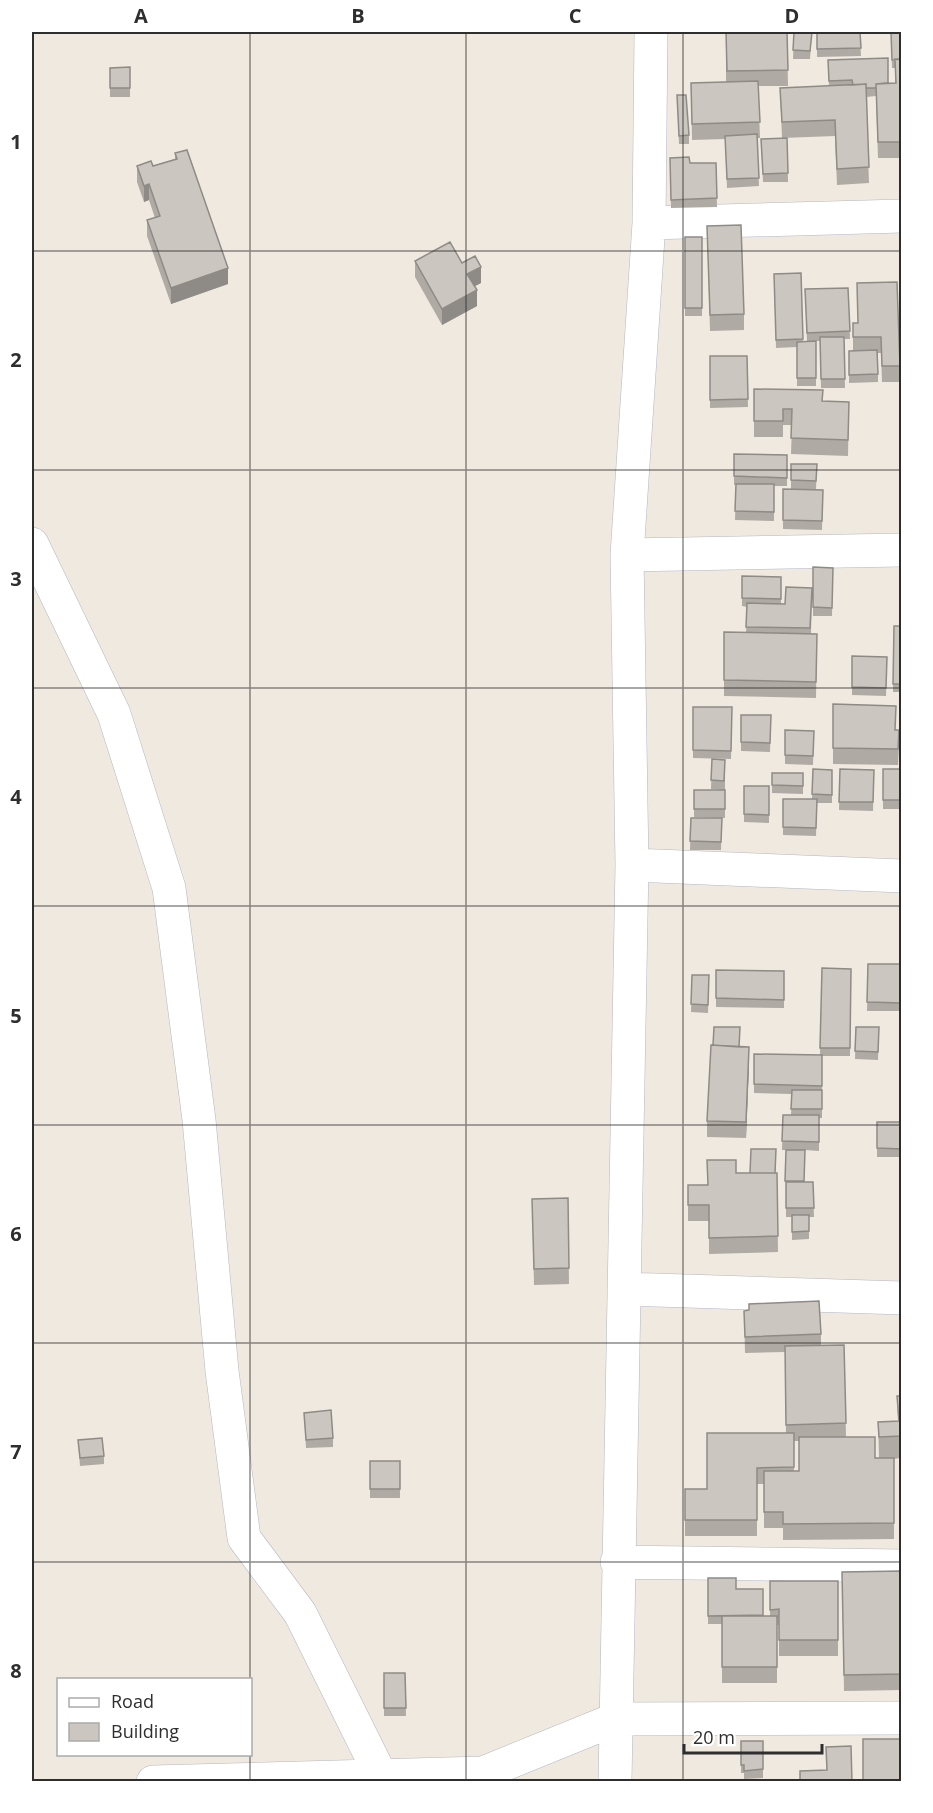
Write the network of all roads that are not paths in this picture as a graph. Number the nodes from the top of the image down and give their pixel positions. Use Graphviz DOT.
graph roads {
  1 [pos="651,32"];
  2 [pos="902,216"];
  3 [pos="649,224"];
  4 [pos="32,544"];
  5 [pos="902,550"];
  6 [pos="627,555"];
  7 [pos="632,865"];
  8 [pos="902,876"];
  9 [pos="624,1289"];
  10 [pos="902,1298"];
  11 [pos="617,1562"];
  12 [pos="902,1566"];
  13 [pos="902,1718"];
  14 [pos="616,1719"];
  15 [pos="381,1776"];
  16 [pos="488,1777"];
  17 [pos="153,1782"];
  18 [pos="615,1782"];
  1 -- 3 [label="street"];
  2 -- 3 [label="street"];
  3 -- 6 [label="street"];
  4 -- 15 [label="street"];
  5 -- 6 [label="street"];
  6 -- 7 [label="street"];
  7 -- 8 [label="street"];
  7 -- 9 [label="street"];
  9 -- 10 [label="street"];
  9 -- 11 [label="street"];
  11 -- 12 [label="street"];
  11 -- 14 [label="street"];
  13 -- 14 [label="street"];
  14 -- 16 [label="street"];
  14 -- 18 [label="street"];
  15 -- 16 [label="street"];
  15 -- 17 [label="street"];
}
